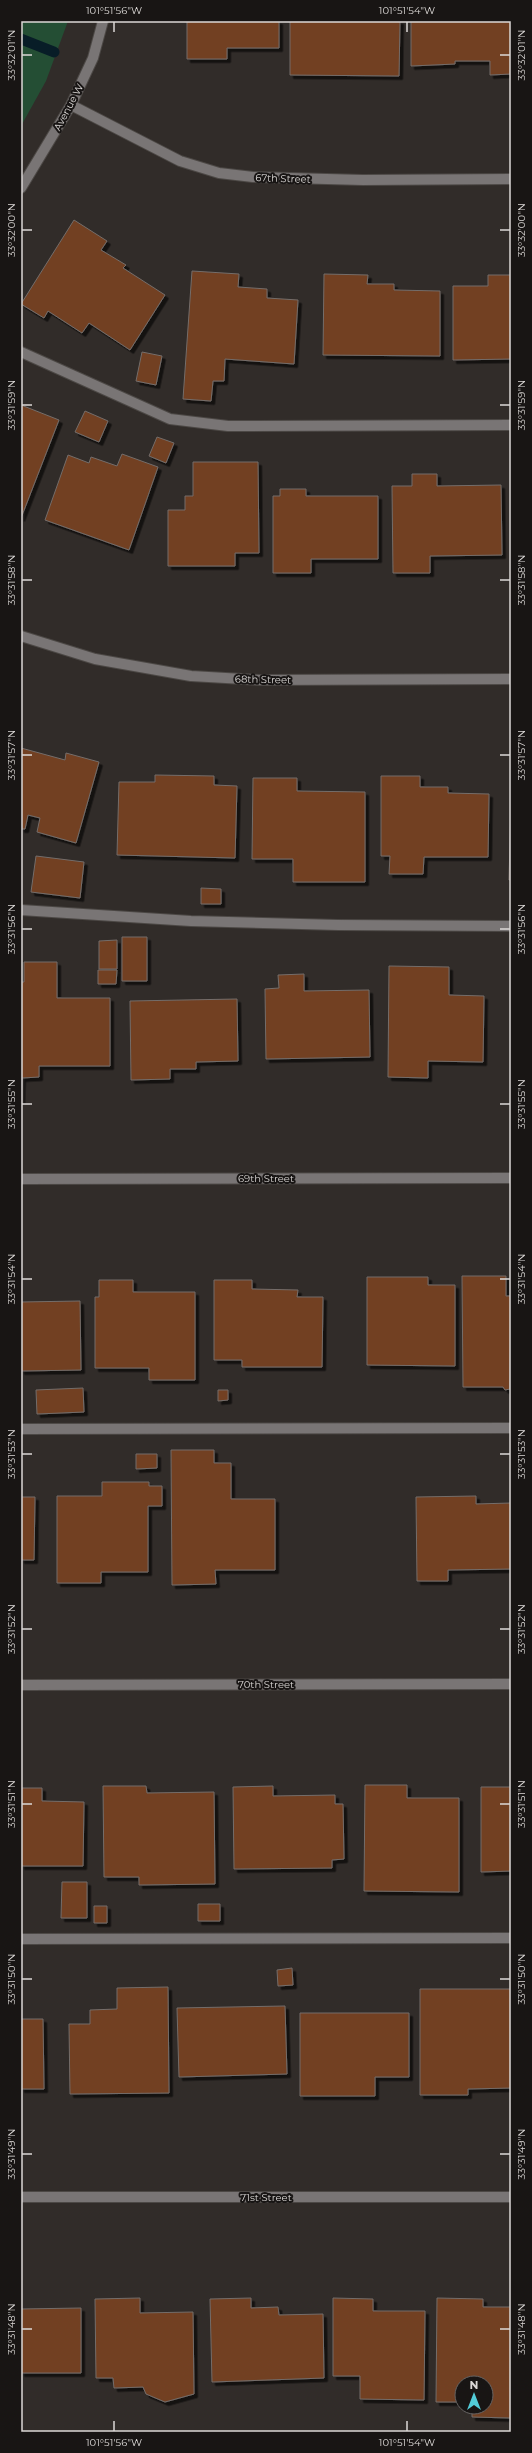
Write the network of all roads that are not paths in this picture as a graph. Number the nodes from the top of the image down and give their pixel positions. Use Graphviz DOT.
graph roads {
  1 [pos="103,21"];
  2 [pos="71,105"];
  3 [pos="511,179"];
  4 [pos="21,188"];
  5 [pos="21,352"];
  6 [pos="511,425"];
  7 [pos="21,636"];
  8 [pos="511,679"];
  9 [pos="21,910"];
  10 [pos="511,926"];
  11 [pos="511,1178"];
  12 [pos="21,1179"];
  13 [pos="511,1428"];
  14 [pos="21,1429"];
  15 [pos="511,1684"];
  16 [pos="21,1685"];
  17 [pos="21,1938"];
  18 [pos="511,1938"];
  19 [pos="21,2197"];
  20 [pos="511,2197"];
  1 -- 2 [label="street, Avenue W"];
  2 -- 3 [label="street, 67th Street"];
  2 -- 4 [label="street, Avenue W"];
  5 -- 6 [label="street"];
  7 -- 8 [label="street, 68th Street"];
  9 -- 10 [label="street"];
  11 -- 12 [label="street, 69th Street"];
  13 -- 14 [label="street"];
  15 -- 16 [label="street, 70th Street"];
  17 -- 18 [label="street"];
  19 -- 20 [label="street, 71st Street"];
}
